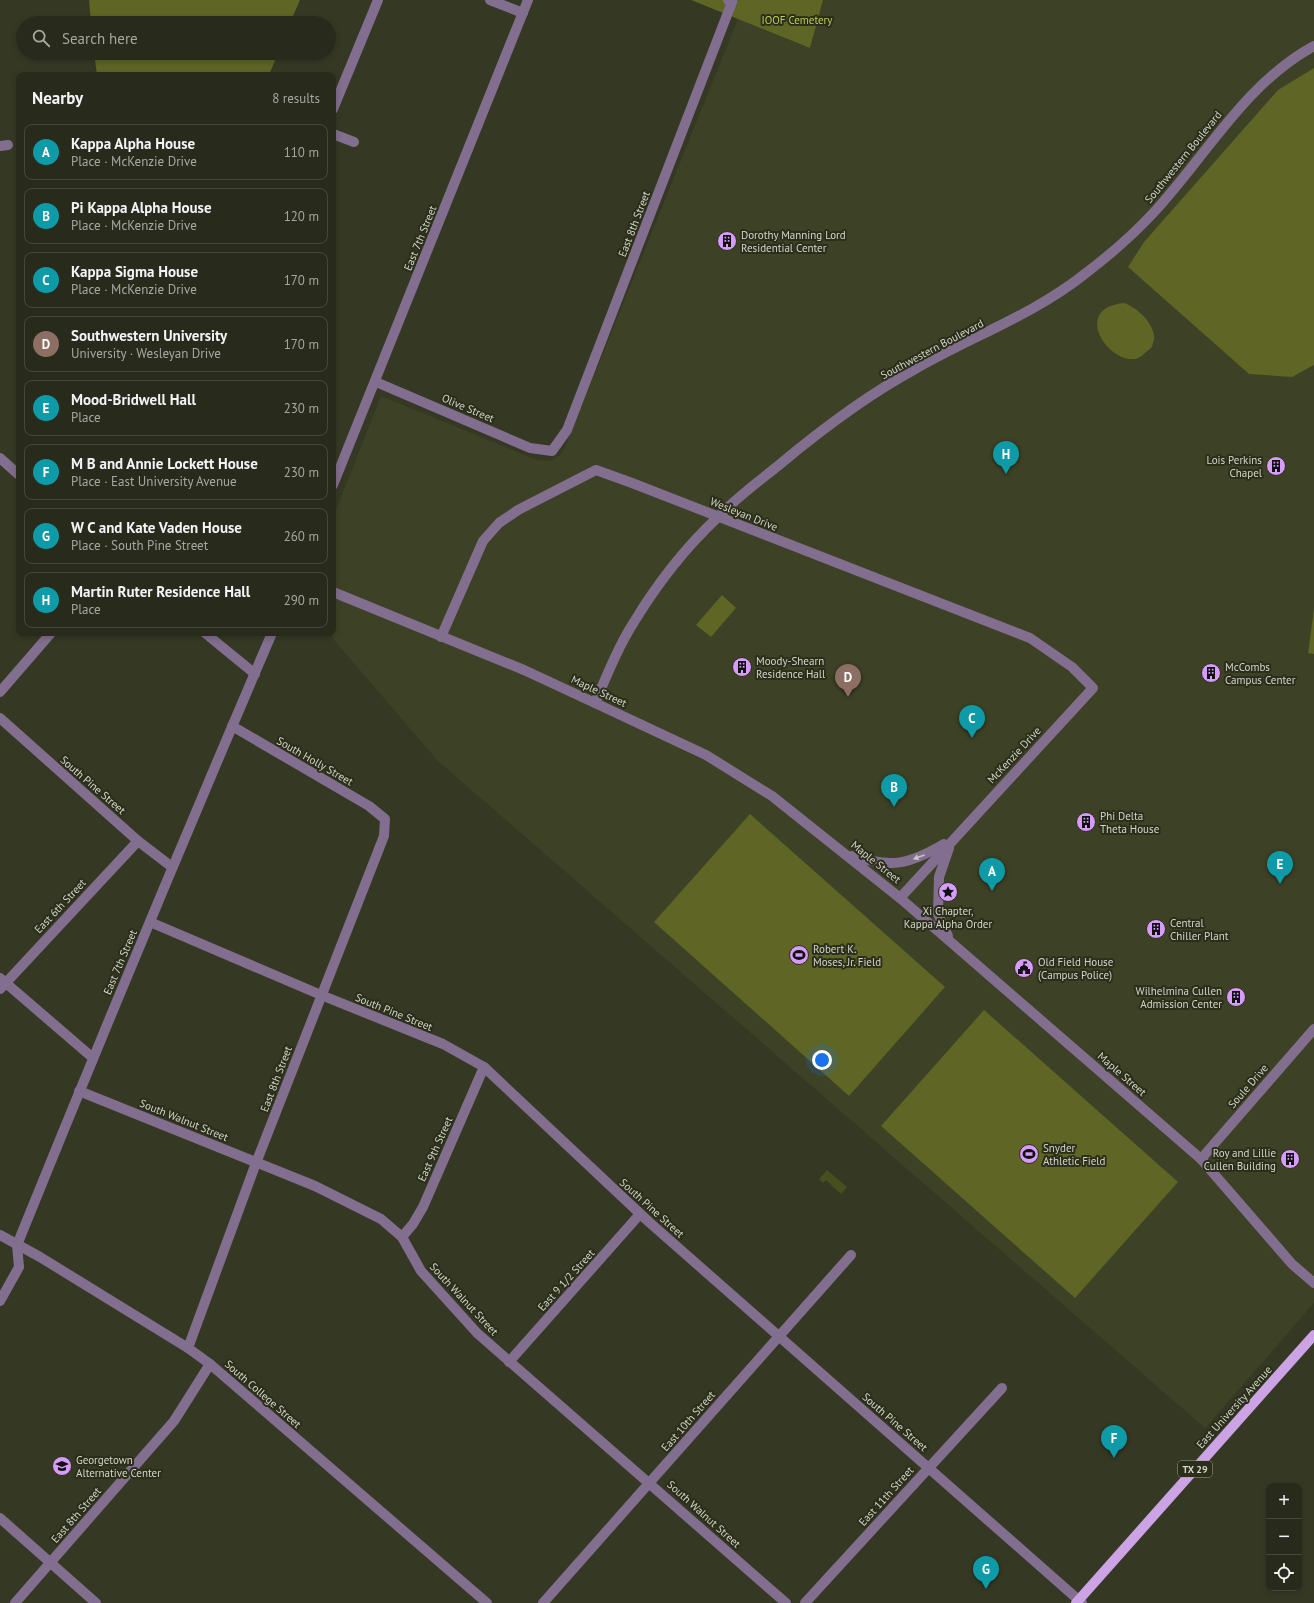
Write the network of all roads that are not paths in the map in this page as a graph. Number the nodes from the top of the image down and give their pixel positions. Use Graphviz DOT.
graph roads {
  1 [pos="378,0"];
  2 [pos="490,0"];
  3 [pos="528,0"];
  4 [pos="730,1"];
  5 [pos="522,13"];
  6 [pos="1314,46"];
  7 [pos="336,102"];
  8 [pos="336,135"];
  9 [pos="354,142"];
  10 [pos="376,382"];
  11 [pos="552,451"];
  12 [pos="0,458"];
  13 [pos="16,472"];
  14 [pos="336,478"];
  15 [pos="718,516"];
  16 [pos="336,593"];
  17 [pos="48,636"];
  18 [pos="209,636"];
  19 [pos="271,636"];
  20 [pos="441,637"];
  21 [pos="255,674"];
  22 [pos="1093,688"];
  23 [pos="0,692"];
  24 [pos="595,702"];
  25 [pos="0,718"];
  26 [pos="232,726"];
  27 [pos="385,819"];
  28 [pos="953,839"];
  29 [pos="138,841"];
  30 [pos="847,854"];
  31 [pos="172,867"];
  32 [pos="900,898"];
  33 [pos="150,922"];
  34 [pos="950,940"];
  35 [pos="2,983"];
  36 [pos="321,995"];
  37 [pos="1314,1029"];
  38 [pos="93,1058"];
  39 [pos="484,1067"];
  40 [pos="79,1091"];
  41 [pos="1201,1159"];
  42 [pos="256,1162"];
  43 [pos="640,1214"];
  44 [pos="0,1235"];
  45 [pos="402,1238"];
  46 [pos="16,1245"];
  47 [pos="851,1255"];
  48 [pos="1314,1283"];
  49 [pos="0,1301"];
  50 [pos="1314,1335"];
  51 [pos="779,1336"];
  52 [pos="188,1348"];
  53 [pos="509,1362"];
  54 [pos="210,1364"];
  55 [pos="1002,1388"];
  56 [pos="928,1467"];
  57 [pos="650,1483"];
  58 [pos="0,1518"];
  59 [pos="50,1563"];
  60 [pos="1079,1602"];
  61 [pos="15,1603"];
  62 [pos="96,1603"];
  63 [pos="487,1603"];
  64 [pos="543,1603"];
  65 [pos="786,1603"];
  66 [pos="805,1603"];
  1 -- 7 [label="street"];
  2 -- 5 [label="street"];
  3 -- 5 [label="street, East 7th Street"];
  4 -- 11 [label="street, East 8th Street"];
  5 -- 10 [label="street, East 7th Street"];
  6 -- 15 [label="street, Southwestern Boulevard"];
  8 -- 9 [label="street"];
  10 -- 11 [label="street, Olive Street"];
  10 -- 14 [label="street, East 7th Street"];
  12 -- 13 [label="street"];
  15 -- 20 [label="street, Wesleyan Drive"];
  15 -- 22 [label="street, Wesleyan Drive"];
  15 -- 24 [label="street, Southwestern Boulevard"];
  16 -- 20 [label="street, Maple Street"];
  17 -- 23 [label="street"];
  18 -- 21 [label="street"];
  19 -- 21 [label="street, East 7th Street"];
  20 -- 24 [label="street, Maple Street"];
  21 -- 26 [label="street, East 7th Street"];
  22 -- 28 [label="street, McKenzie Drive"];
  24 -- 30 [label="street, Maple Street"];
  25 -- 29 [label="street, South Pine Street"];
  26 -- 27 [label="street, South Holly Street"];
  26 -- 31 [label="street, East 7th Street"];
  27 -- 36 [label="street, East 8th Street"];
  28 -- 30 [label="street, McKenzie Drive, one-way"];
  28 -- 32 [label="street, McKenzie Drive"];
  28 -- 34 [label="street, McKenzie Drive"];
  29 -- 31 [label="street, South Pine Street"];
  29 -- 35 [label="street, East 6th Street"];
  30 -- 32 [label="street, Maple Street"];
  31 -- 33 [label="street, East 7th Street"];
  32 -- 34 [label="street, Maple Street"];
  33 -- 36 [label="street, South Pine Street"];
  33 -- 38 [label="street, East 7th Street"];
  34 -- 41 [label="street, Maple Street"];
  35 -- 38 [label="street"];
  36 -- 39 [label="street, South Pine Street"];
  36 -- 42 [label="street, East 8th Street"];
  37 -- 41 [label="street, Soule Drive"];
  38 -- 40 [label="street, East 7th Street"];
  39 -- 43 [label="street, South Pine Street"];
  39 -- 45 [label="street, East 9th Street"];
  40 -- 42 [label="street, South Walnut Street"];
  40 -- 46 [label="street, East 7th Street"];
  41 -- 48 [label="street, Maple Street"];
  42 -- 45 [label="street, South Walnut Street"];
  42 -- 52 [label="street, East 8th Street"];
  43 -- 51 [label="street, South Pine Street"];
  43 -- 53 [label="street, East 9 1/2 Street"];
  44 -- 46 [label="street, South College Street"];
  45 -- 53 [label="street, South Walnut Street"];
  46 -- 49 [label="street"];
  46 -- 52 [label="street, South College Street"];
  47 -- 51 [label="street, East 10th Street"];
  50 -- 60 [label="main road, East University Avenue / TX 29"];
  51 -- 56 [label="street, South Pine Street"];
  51 -- 57 [label="street, East 10th Street"];
  52 -- 54 [label="street, South College Street"];
  53 -- 57 [label="street, South Walnut Street"];
  54 -- 59 [label="street, East 8th Street"];
  54 -- 63 [label="street, South College Street"];
  55 -- 56 [label="street, East 11th Street"];
  56 -- 60 [label="street, South Pine Street"];
  56 -- 66 [label="street, East 11th Street"];
  57 -- 64 [label="street, East 10th Street"];
  57 -- 65 [label="street, South Walnut Street"];
  58 -- 59 [label="street"];
  59 -- 61 [label="street, East 8th Street"];
  59 -- 62 [label="street"];
}
